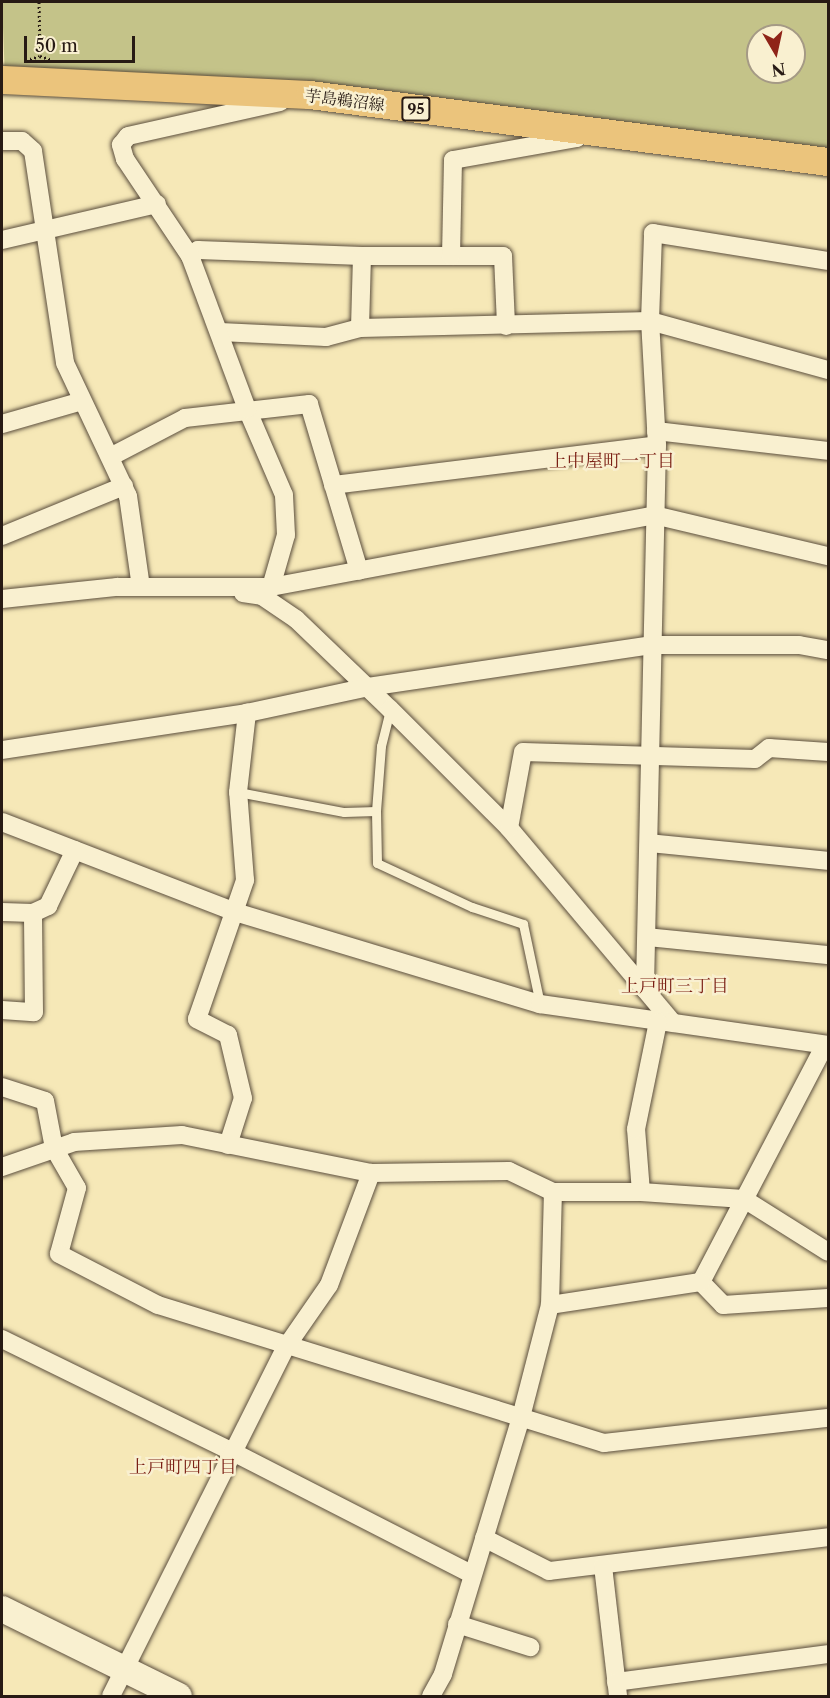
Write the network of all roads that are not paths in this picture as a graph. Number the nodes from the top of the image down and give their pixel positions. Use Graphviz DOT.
graph roads {
  1 [pos="2,80"];
  2 [pos="310,95"];
  3 [pos="584,130"];
  4 [pos="2,141"];
  5 [pos="828,162"];
  6 [pos="157,204"];
  7 [pos="45,229"];
  8 [pos="2,240"];
  9 [pos="190,256"];
  10 [pos="362,256"];
  11 [pos="451,256"];
  12 [pos="828,261"];
  13 [pos="650,321"];
  14 [pos="506,326"];
  15 [pos="360,328"];
  16 [pos="220,332"];
  17 [pos="828,370"];
  18 [pos="82,401"];
  19 [pos="247,410"];
  20 [pos="2,424"];
  21 [pos="657,438"];
  22 [pos="828,451"];
  23 [pos="112,456"];
  24 [pos="333,485"];
  25 [pos="124,486"];
  26 [pos="654,515"];
  27 [pos="2,536"];
  28 [pos="828,556"];
  29 [pos="359,570"];
  30 [pos="141,587"];
  31 [pos="271,587"];
  32 [pos="215,589"];
  33 [pos="2,600"];
  34 [pos="653,645"];
  35 [pos="828,650"];
  36 [pos="368,687"];
  37 [pos="390,708"];
  38 [pos="247,713"];
  39 [pos="2,750"];
  40 [pos="828,752"];
  41 [pos="651,757"];
  42 [pos="238,792"];
  43 [pos="376,811"];
  44 [pos="2,822"];
  45 [pos="509,828"];
  46 [pos="649,843"];
  47 [pos="75,850"];
  48 [pos="828,861"];
  49 [pos="2,912"];
  50 [pos="236,912"];
  51 [pos="33,914"];
  52 [pos="647,937"];
  53 [pos="828,955"];
  54 [pos="645,986"];
  55 [pos="540,1004"];
  56 [pos="2,1010"];
  57 [pos="666,1022"];
  58 [pos="827,1045"];
  59 [pos="2,1087"];
  60 [pos="228,1145"];
  61 [pos="54,1148"];
  62 [pos="2,1167"];
  63 [pos="371,1173"];
  64 [pos="554,1192"];
  65 [pos="641,1192"];
  66 [pos="744,1198"];
  67 [pos="828,1252"];
  68 [pos="701,1282"];
  69 [pos="828,1298"];
  70 [pos="550,1305"];
  71 [pos="2,1339"];
  72 [pos="286,1347"];
  73 [pos="521,1417"];
  74 [pos="828,1418"];
  75 [pos="231,1450"];
  76 [pos="828,1537"];
  77 [pos="484,1538"];
  78 [pos="603,1566"];
  79 [pos="471,1574"];
  80 [pos="2,1609"];
  81 [pos="457,1624"];
  82 [pos="530,1647"];
  83 [pos="828,1654"];
  84 [pos="124,1670"];
  85 [pos="617,1689"];
  86 [pos="111,1696"];
  87 [pos="179,1696"];
  88 [pos="431,1696"];
  1 -- 2 [label="main road, 芋島鵜沼線 / 95"];
  2 -- 3 [label="main road, 芋島鵜沼線 / 95"];
  2 -- 6 [label="street"];
  3 -- 5 [label="main road, 芋島鵜沼線 / 95"];
  3 -- 11 [label="street"];
  4 -- 7 [label="street"];
  6 -- 7 [label="street"];
  6 -- 9 [label="street"];
  7 -- 8 [label="street"];
  7 -- 18 [label="street"];
  9 -- 10 [label="street"];
  9 -- 16 [label="street"];
  10 -- 11 [label="street"];
  10 -- 15 [label="street"];
  11 -- 14 [label="street"];
  12 -- 13 [label="street"];
  13 -- 14 [label="street"];
  13 -- 17 [label="street"];
  13 -- 21 [label="street"];
  14 -- 15 [label="street"];
  15 -- 16 [label="street"];
  16 -- 19 [label="street"];
  18 -- 20 [label="street"];
  18 -- 23 [label="street"];
  19 -- 23 [label="street"];
  19 -- 24 [label="street"];
  19 -- 31 [label="street"];
  21 -- 22 [label="street"];
  21 -- 24 [label="street"];
  21 -- 26 [label="street"];
  23 -- 25 [label="street"];
  24 -- 29 [label="street"];
  25 -- 27 [label="street"];
  25 -- 30 [label="street"];
  26 -- 28 [label="street"];
  26 -- 29 [label="street"];
  26 -- 34 [label="street"];
  29 -- 31 [label="street"];
  30 -- 32 [label="street"];
  30 -- 33 [label="street"];
  31 -- 32 [label="street"];
  32 -- 36 [label="street"];
  34 -- 35 [label="street"];
  34 -- 36 [label="street"];
  34 -- 41 [label="street"];
  36 -- 37 [label="street"];
  36 -- 38 [label="street"];
  37 -- 43 [label="lane"];
  37 -- 45 [label="street"];
  38 -- 39 [label="street"];
  38 -- 42 [label="street"];
  40 -- 41 [label="street"];
  41 -- 45 [label="street"];
  41 -- 46 [label="street"];
  42 -- 43 [label="lane"];
  42 -- 50 [label="street"];
  43 -- 55 [label="lane"];
  44 -- 47 [label="street"];
  45 -- 54 [label="street"];
  46 -- 48 [label="street"];
  46 -- 52 [label="street"];
  47 -- 50 [label="street"];
  47 -- 51 [label="street"];
  49 -- 51 [label="street"];
  50 -- 55 [label="street"];
  50 -- 60 [label="street"];
  51 -- 56 [label="street"];
  52 -- 53 [label="street"];
  52 -- 54 [label="street"];
  54 -- 57 [label="street"];
  55 -- 57 [label="street"];
  57 -- 58 [label="street"];
  57 -- 65 [label="street"];
  58 -- 66 [label="street"];
  59 -- 61 [label="street"];
  60 -- 61 [label="street"];
  60 -- 63 [label="street"];
  61 -- 62 [label="street"];
  61 -- 72 [label="street"];
  63 -- 64 [label="street"];
  63 -- 72 [label="street"];
  64 -- 65 [label="street"];
  64 -- 70 [label="street"];
  65 -- 66 [label="street"];
  66 -- 67 [label="street"];
  66 -- 68 [label="street"];
  68 -- 69 [label="street"];
  68 -- 70 [label="street"];
  70 -- 73 [label="street"];
  71 -- 75 [label="street"];
  72 -- 73 [label="street"];
  72 -- 75 [label="street"];
  73 -- 74 [label="street"];
  73 -- 77 [label="street"];
  75 -- 79 [label="street"];
  75 -- 84 [label="street"];
  76 -- 78 [label="street"];
  77 -- 78 [label="street"];
  77 -- 79 [label="street"];
  78 -- 85 [label="street"];
  79 -- 81 [label="street"];
  80 -- 84 [label="street"];
  81 -- 82 [label="street"];
  81 -- 88 [label="street"];
  83 -- 85 [label="street"];
  84 -- 86 [label="street"];
  84 -- 87 [label="street"];
}
